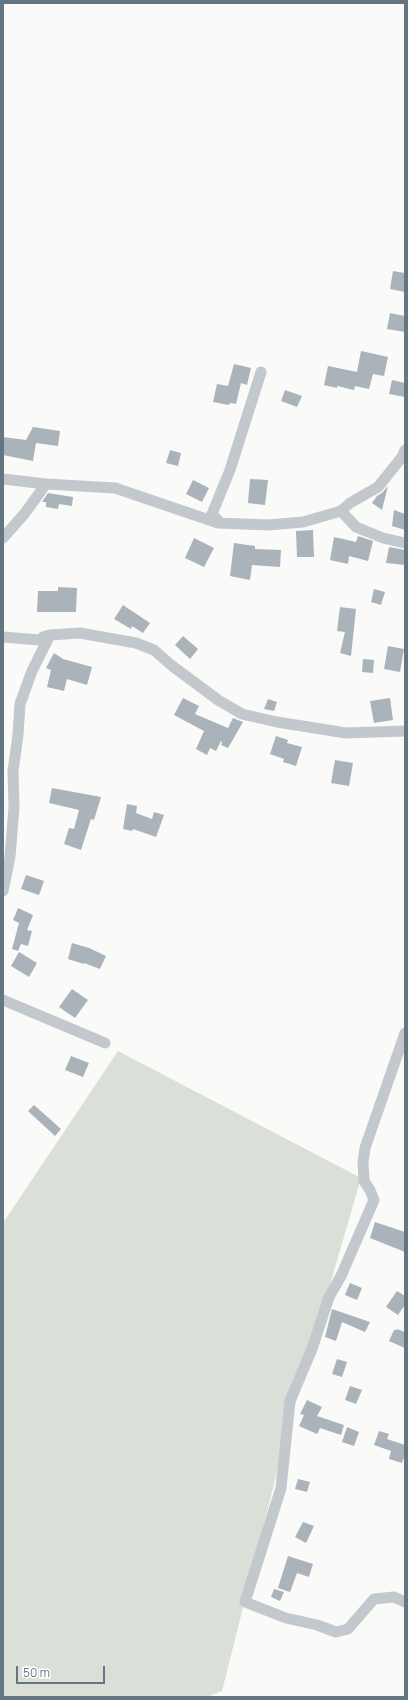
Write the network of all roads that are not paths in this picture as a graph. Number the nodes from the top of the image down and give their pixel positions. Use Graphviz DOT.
graph roads {
  1 [pos="261,372"];
  2 [pos="405,450"];
  3 [pos="3,479"];
  4 [pos="46,484"];
  5 [pos="341,511"];
  6 [pos="220,523"];
  7 [pos="3,538"];
  8 [pos="405,543"];
  9 [pos="50,635"];
  10 [pos="3,637"];
  11 [pos="405,731"];
  12 [pos="3,891"];
  13 [pos="3,1000"];
  14 [pos="405,1033"];
  15 [pos="105,1043"];
  16 [pos="405,1602"];
  1 -- 6 [label="street"];
  2 -- 5 [label="street"];
  3 -- 4 [label="street"];
  4 -- 6 [label="street"];
  4 -- 7 [label="street"];
  5 -- 6 [label="street"];
  5 -- 8 [label="street"];
  9 -- 10 [label="street"];
  9 -- 11 [label="street"];
  9 -- 12 [label="street"];
  13 -- 15 [label="street"];
  14 -- 16 [label="street"];
}
